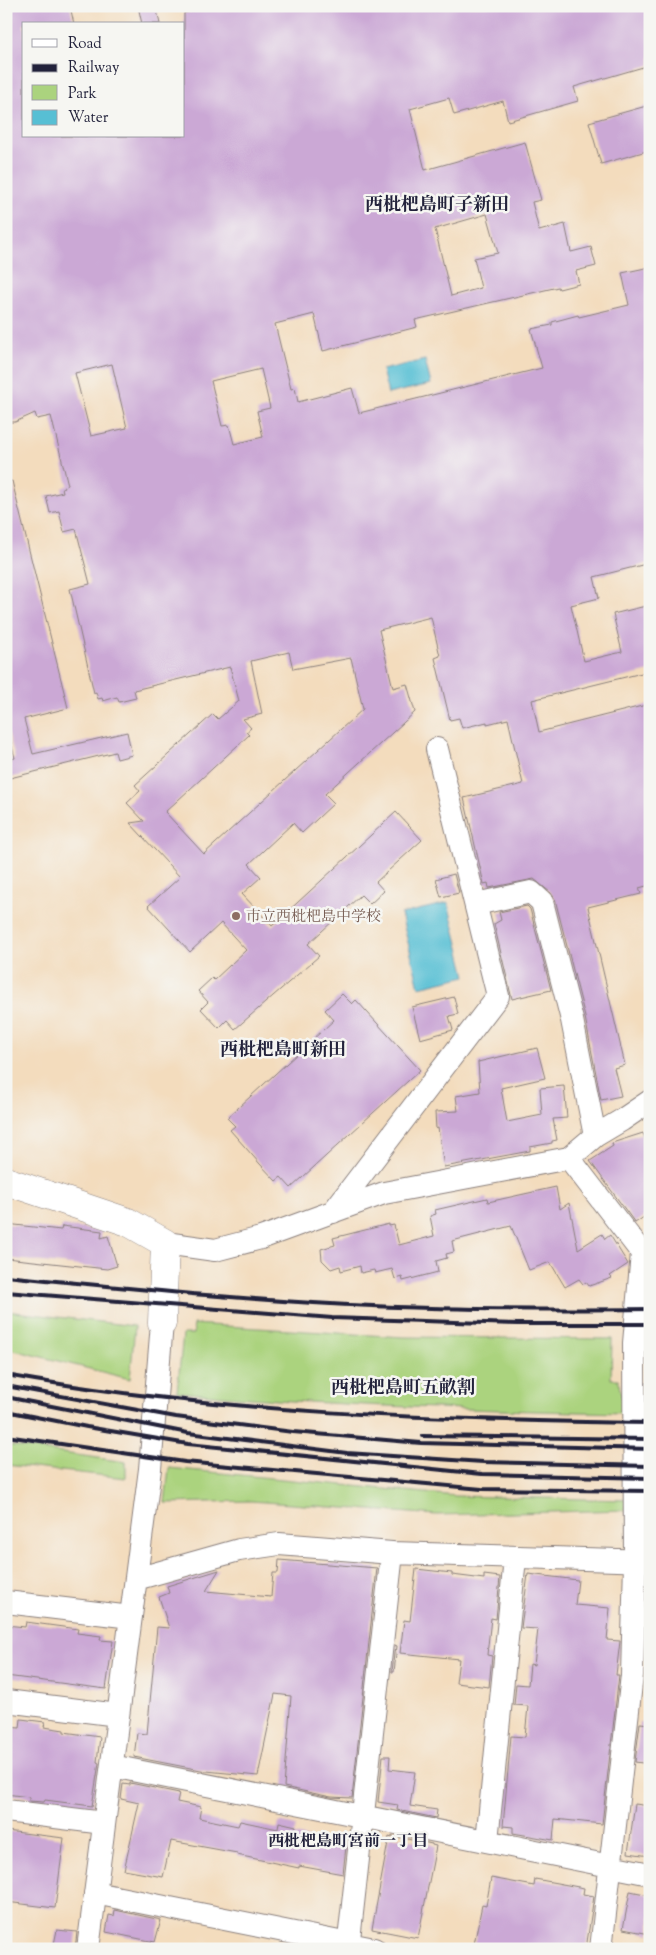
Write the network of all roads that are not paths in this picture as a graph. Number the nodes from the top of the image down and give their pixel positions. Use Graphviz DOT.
graph roads {
  1 [pos="437,749"];
  2 [pos="476,904"];
  3 [pos="650,1101"];
  4 [pos="650,1114"];
  5 [pos="622,1120"];
  6 [pos="595,1136"];
  7 [pos="569,1158"];
  8 [pos="6,1181"];
  9 [pos="334,1212"];
  10 [pos="164,1243"];
  11 [pos="645,1282"];
  12 [pos="162,1323"];
  13 [pos="642,1513"];
  14 [pos="392,1553"];
  15 [pos="515,1558"];
  16 [pos="642,1562"];
  17 [pos="136,1579"];
  18 [pos="6,1602"];
  19 [pos="131,1618"];
  20 [pos="641,1675"];
  21 [pos="6,1701"];
  22 [pos="118,1715"];
  23 [pos="112,1766"];
  24 [pos="6,1811"];
  25 [pos="363,1816"];
  26 [pos="104,1823"];
  27 [pos="487,1841"];
  28 [pos="611,1866"];
  29 [pos="650,1874"];
  30 [pos="95,1893"];
  31 [pos="348,1946"];
  32 [pos="88,1949"];
  33 [pos="374,1949"];
  34 [pos="601,1949"];
  1 -- 2 [label="street"];
  2 -- 6 [label="street"];
  2 -- 9 [label="street"];
  3 -- 5 [label="street"];
  4 -- 5 [label="street"];
  5 -- 6 [label="street"];
  6 -- 7 [label="street"];
  7 -- 9 [label="street"];
  7 -- 11 [label="street"];
  8 -- 10 [label="street"];
  9 -- 10 [label="street"];
  10 -- 12 [label="street"];
  11 -- 13 [label="street"];
  12 -- 17 [label="street"];
  13 -- 16 [label="street"];
  14 -- 15 [label="street"];
  14 -- 17 [label="street"];
  14 -- 25 [label="street"];
  15 -- 16 [label="street"];
  15 -- 27 [label="street"];
  16 -- 20 [label="street"];
  17 -- 19 [label="street"];
  18 -- 19 [label="street"];
  19 -- 22 [label="street"];
  20 -- 28 [label="street"];
  21 -- 22 [label="street"];
  22 -- 23 [label="street"];
  23 -- 25 [label="street"];
  23 -- 26 [label="street"];
  24 -- 26 [label="street"];
  25 -- 27 [label="street"];
  25 -- 31 [label="street"];
  26 -- 30 [label="street"];
  27 -- 28 [label="street"];
  28 -- 29 [label="street"];
  28 -- 34 [label="street"];
  30 -- 31 [label="street"];
  30 -- 32 [label="street"];
  31 -- 33 [label="street"];
}
